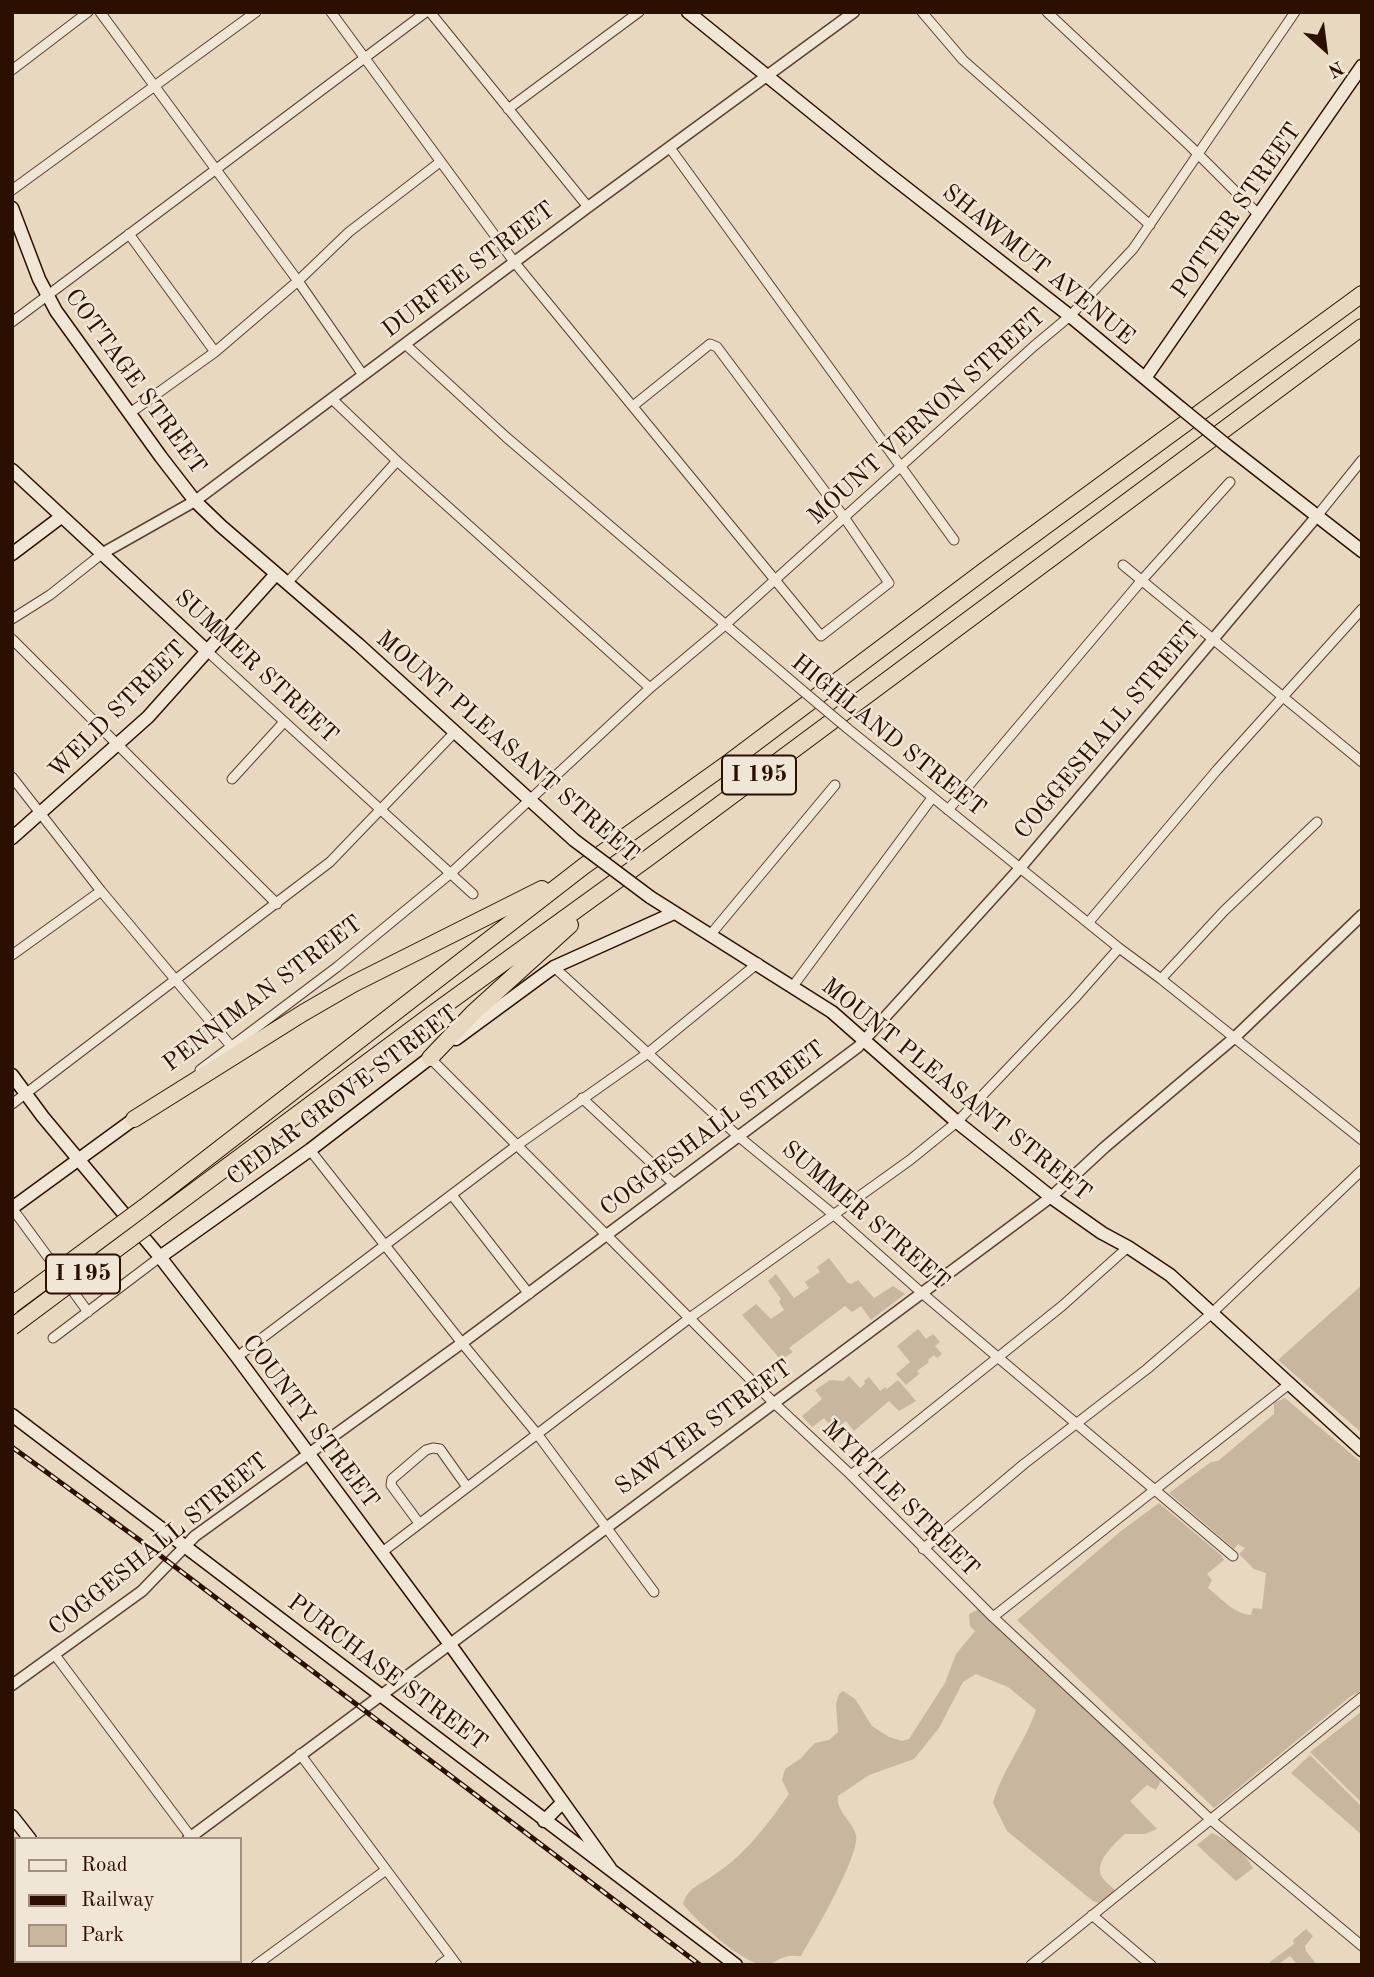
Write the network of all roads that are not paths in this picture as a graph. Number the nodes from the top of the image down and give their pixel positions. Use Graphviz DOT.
graph roads {
  1 [pos="88,12"];
  2 [pos="100,12"];
  3 [pos="256,12"];
  4 [pos="331,12"];
  5 [pos="428,12"];
  6 [pos="639,12"];
  7 [pos="688,12"];
  8 [pos="854,12"];
  9 [pos="922,12"];
  10 [pos="1047,12"];
  11 [pos="1295,12"];
  12 [pos="365,58"];
  13 [pos="1362,66"];
  14 [pos="12,70"];
  15 [pos="769,76"];
  16 [pos="154,88"];
  17 [pos="508,109"];
  18 [pos="670,148"];
  19 [pos="1198,154"];
  20 [pos="440,162"];
  21 [pos="214,171"];
  22 [pos="12,190"];
  23 [pos="12,208"];
  24 [pos="588,208"];
  25 [pos="1259,215"];
  26 [pos="1150,225"];
  27 [pos="129,234"];
  28 [pos="514,263"];
  29 [pos="298,281"];
  30 [pos="1362,294"];
  31 [pos="47,296"];
  32 [pos="1070,316"];
  33 [pos="12,322"];
  34 [pos="1362,327"];
  35 [pos="405,344"];
  36 [pos="215,352"];
  37 [pos="363,375"];
  38 [pos="1144,378"];
  39 [pos="332,399"];
  40 [pos="634,406"];
  41 [pos="130,413"];
  42 [pos="1362,460"];
  43 [pos="397,461"];
  44 [pos="901,467"];
  45 [pos="12,470"];
  46 [pos="1230,482"];
  47 [pos="195,501"];
  48 [pos="1317,516"];
  49 [pos="61,517"];
  50 [pos="844,517"];
  51 [pos="954,540"];
  52 [pos="1362,551"];
  53 [pos="103,553"];
  54 [pos="12,554"];
  55 [pos="1123,565"];
  56 [pos="276,574"];
  57 [pos="775,580"];
  58 [pos="1142,580"];
  59 [pos="287,583"];
  60 [pos="1362,609"];
  61 [pos="12,619"];
  62 [pos="725,625"];
  63 [pos="12,639"];
  64 [pos="1214,639"];
  65 [pos="207,651"];
  66 [pos="650,688"];
  67 [pos="1282,696"];
  68 [pos="284,722"];
  69 [pos="454,733"];
  70 [pos="118,745"];
  71 [pos="1362,762"];
  72 [pos="12,777"];
  73 [pos="232,779"];
  74 [pos="835,785"];
  75 [pos="932,798"];
  76 [pos="530,802"];
  77 [pos="380,809"];
  78 [pos="948,810"];
  79 [pos="41,813"];
  80 [pos="1317,822"];
  81 [pos="12,838"];
  82 [pos="584,866"];
  83 [pos="1020,868"];
  84 [pos="451,873"];
  85 [pos="610,886"];
  86 [pos="101,891"];
  87 [pos="473,894"];
  88 [pos="277,904"];
  89 [pos="674,913"];
  90 [pos="1362,915"];
  91 [pos="1088,923"];
  92 [pos="711,933"];
  93 [pos="1119,948"];
  94 [pos="12,956"];
  95 [pos="758,963"];
  96 [pos="554,967"];
  97 [pos="1161,979"];
  98 [pos="176,981"];
  99 [pos="793,986"];
  100 [pos="1234,1038"];
  101 [pos="865,1040"];
  102 [pos="231,1046"];
  103 [pos="648,1053"];
  104 [pos="430,1058"];
  105 [pos="12,1075"];
  106 [pos="26,1094"];
  107 [pos="582,1098"];
  108 [pos="12,1104"];
  109 [pos="134,1118"];
  110 [pos="957,1122"];
  111 [pos="738,1136"];
  112 [pos="1362,1140"];
  113 [pos="516,1146"];
  114 [pos="310,1150"];
  115 [pos="78,1159"];
  116 [pos="1362,1170"];
  117 [pos="674,1184"];
  118 [pos="452,1195"];
  119 [pos="1051,1198"];
  120 [pos="12,1208"];
  121 [pos="834,1215"];
  122 [pos="606,1235"];
  123 [pos="385,1244"];
  124 [pos="1128,1247"];
  125 [pos="160,1258"];
  126 [pos="529,1294"];
  127 [pos="923,1294"];
  128 [pos="12,1305"];
  129 [pos="88,1312"];
  130 [pos="1211,1314"];
  131 [pos="691,1317"];
  132 [pos="12,1327"];
  133 [pos="53,1338"];
  134 [pos="463,1343"];
  135 [pos="237,1357"];
  136 [pos="997,1357"];
  137 [pos="1288,1385"];
  138 [pos="774,1402"];
  139 [pos="12,1415"];
  140 [pos="1076,1425"];
  141 [pos="538,1434"];
  142 [pos="1362,1450"];
  143 [pos="308,1453"];
  144 [pos="851,1475"];
  145 [pos="467,1486"];
  146 [pos="1155,1489"];
  147 [pos="419,1523"];
  148 [pos="606,1527"];
  149 [pos="184,1545"];
  150 [pos="923,1549"];
  151 [pos="381,1553"];
  152 [pos="1233,1556"];
  153 [pos="654,1592"];
  154 [pos="993,1617"];
  155 [pos="449,1643"];
  156 [pos="55,1655"];
  157 [pos="12,1685"];
  158 [pos="380,1694"];
  159 [pos="1362,1698"];
  160 [pos="300,1754"];
  161 [pos="563,1802"];
  162 [pos="12,1816"];
  163 [pos="1210,1819"];
  164 [pos="544,1821"];
  165 [pos="28,1837"];
  166 [pos="189,1837"];
  167 [pos="191,1837"];
  168 [pos="610,1868"];
  169 [pos="386,1870"];
  170 [pos="1092,1915"];
  171 [pos="1362,1946"];
  172 [pos="454,1961"];
  173 [pos="256,1965"];
  174 [pos="440,1965"];
  175 [pos="736,1965"];
  176 [pos="1031,1965"];
  177 [pos="1152,1965"];
  1 -- 14 [label="street"];
  2 -- 16 [label="street"];
  3 -- 16 [label="street"];
  4 -- 12 [label="street"];
  5 -- 12 [label="street"];
  5 -- 17 [label="street"];
  6 -- 17 [label="street"];
  7 -- 15 [label="main road, SHAWMUT AVENUE"];
  8 -- 15 [label="street, DURFEE STREET"];
  9 -- 26 [label="street"];
  10 -- 19 [label="street"];
  11 -- 19 [label="street, MOUNT VERNON STREET"];
  12 -- 20 [label="street"];
  12 -- 21 [label="street"];
  13 -- 25 [label="main road, POTTER STREET"];
  15 -- 18 [label="street, DURFEE STREET"];
  15 -- 32 [label="main road, SHAWMUT AVENUE"];
  16 -- 21 [label="street"];
  16 -- 22 [label="street"];
  17 -- 24 [label="street"];
  18 -- 24 [label="street, DURFEE STREET"];
  18 -- 44 [label="street"];
  19 -- 25 [label="street"];
  19 -- 26 [label="street, MOUNT VERNON STREET"];
  20 -- 28 [label="street"];
  20 -- 29 [label="street"];
  21 -- 27 [label="street"];
  21 -- 29 [label="street"];
  23 -- 31 [label="main road, COTTAGE STREET"];
  24 -- 28 [label="street, DURFEE STREET"];
  25 -- 38 [label="main road, POTTER STREET"];
  26 -- 32 [label="street, MOUNT VERNON STREET"];
  27 -- 31 [label="street"];
  27 -- 36 [label="street"];
  28 -- 35 [label="street, DURFEE STREET"];
  28 -- 40 [label="street"];
  29 -- 36 [label="street"];
  29 -- 37 [label="street"];
  30 -- 82 [label="highway, I 195"];
  31 -- 33 [label="street"];
  31 -- 41 [label="main road, COTTAGE STREET"];
  32 -- 38 [label="main road, SHAWMUT AVENUE"];
  32 -- 44 [label="street, MOUNT VERNON STREET"];
  34 -- 85 [label="highway, I 195"];
  35 -- 37 [label="street, DURFEE STREET"];
  35 -- 62 [label="street, HIGHLAND STREET"];
  36 -- 41 [label="street"];
  37 -- 39 [label="street, DURFEE STREET"];
  38 -- 48 [label="main road, SHAWMUT AVENUE, bridge"];
  39 -- 43 [label="street"];
  39 -- 47 [label="street, DURFEE STREET"];
  40 -- 50 [label="street"];
  40 -- 57 [label="street"];
  41 -- 47 [label="main road, COTTAGE STREET"];
  42 -- 48 [label="street, COGGESHALL STREET"];
  43 -- 59 [label="street"];
  43 -- 66 [label="street"];
  44 -- 50 [label="street, MOUNT VERNON STREET"];
  44 -- 51 [label="street"];
  45 -- 49 [label="main road, SUMMER STREET"];
  46 -- 58 [label="street"];
  47 -- 53 [label="street, DURFEE STREET"];
  47 -- 56 [label="main road, MOUNT PLEASANT STREET"];
  48 -- 52 [label="main road, SHAWMUT AVENUE"];
  48 -- 64 [label="street, COGGESHALL STREET"];
  49 -- 53 [label="main road, SUMMER STREET"];
  49 -- 54 [label="main road"];
  50 -- 57 [label="street, MOUNT VERNON STREET"];
  50 -- 57 [label="street"];
  53 -- 61 [label="street"];
  53 -- 65 [label="main road, SUMMER STREET"];
  55 -- 58 [label="street"];
  56 -- 59 [label="main road, MOUNT PLEASANT STREET"];
  56 -- 65 [label="main road, WELD STREET"];
  57 -- 62 [label="street, MOUNT VERNON STREET"];
  58 -- 64 [label="street"];
  58 -- 78 [label="street"];
  59 -- 69 [label="main road, MOUNT PLEASANT STREET"];
  60 -- 67 [label="street"];
  62 -- 66 [label="street, MOUNT VERNON STREET"];
  62 -- 75 [label="street, HIGHLAND STREET, bridge"];
  63 -- 70 [label="street"];
  64 -- 67 [label="street"];
  64 -- 83 [label="street, COGGESHALL STREET"];
  65 -- 68 [label="street, SUMMER STREET"];
  65 -- 70 [label="main road, WELD STREET"];
  66 -- 76 [label="street, MOUNT VERNON STREET"];
  67 -- 71 [label="street"];
  67 -- 91 [label="street"];
  68 -- 73 [label="street"];
  68 -- 77 [label="street, SUMMER STREET"];
  69 -- 76 [label="main road, MOUNT PLEASANT STREET"];
  69 -- 77 [label="street"];
  70 -- 79 [label="main road, WELD STREET"];
  70 -- 88 [label="street"];
  72 -- 79 [label="street"];
  74 -- 92 [label="street"];
  75 -- 78 [label="street, HIGHLAND STREET"];
  75 -- 99 [label="street"];
  76 -- 84 [label="street, PENNIMAN STREET"];
  76 -- 89 [label="main road, MOUNT PLEASANT STREET, bridge"];
  77 -- 84 [label="street, SUMMER STREET"];
  77 -- 88 [label="street"];
  78 -- 83 [label="street, HIGHLAND STREET"];
  79 -- 81 [label="main road, WELD STREET"];
  79 -- 86 [label="street"];
  80 -- 97 [label="street"];
  82 -- 109 [label="highway"];
  82 -- 128 [label="highway, I 195, bridge"];
  83 -- 91 [label="street, HIGHLAND STREET"];
  83 -- 101 [label="street, COGGESHALL STREET"];
  84 -- 87 [label="street, SUMMER STREET"];
  84 -- 102 [label="street, PENNIMAN STREET"];
  85 -- 104 [label="highway"];
  85 -- 132 [label="highway, I 195, bridge"];
  86 -- 94 [label="street"];
  86 -- 98 [label="street"];
  88 -- 98 [label="street"];
  89 -- 92 [label="main road, MOUNT PLEASANT STREET"];
  89 -- 96 [label="main road, CEDAR GROVE STREET"];
  90 -- 100 [label="street, SAWYER STREET"];
  91 -- 93 [label="street, HIGHLAND STREET"];
  92 -- 95 [label="main road, MOUNT PLEASANT STREET"];
  93 -- 97 [label="street, HIGHLAND STREET"];
  93 -- 110 [label="street"];
  95 -- 99 [label="main road, MOUNT PLEASANT STREET"];
  95 -- 103 [label="street"];
  96 -- 103 [label="street, SUMMER STREET"];
  96 -- 104 [label="main road, CEDAR GROVE STREET"];
  97 -- 100 [label="street, HIGHLAND STREET"];
  98 -- 102 [label="street"];
  98 -- 106 [label="street"];
  99 -- 101 [label="main road, MOUNT PLEASANT STREET"];
  100 -- 112 [label="street, HIGHLAND STREET"];
  100 -- 119 [label="street, SAWYER STREET"];
  101 -- 110 [label="main road, MOUNT PLEASANT STREET"];
  101 -- 111 [label="street, COGGESHALL STREET"];
  102 -- 109 [label="street, PENNIMAN STREET"];
  103 -- 107 [label="street"];
  103 -- 111 [label="street, SUMMER STREET"];
  104 -- 113 [label="street, MYRTLE STREET"];
  104 -- 114 [label="main road, CEDAR GROVE STREET"];
  105 -- 106 [label="main road, COUNTY STREET"];
  106 -- 108 [label="street"];
  106 -- 115 [label="main road, COUNTY STREET"];
  107 -- 113 [label="street"];
  107 -- 117 [label="street"];
  109 -- 115 [label="main road, PENNIMAN STREET"];
  110 -- 119 [label="main road, MOUNT PLEASANT STREET"];
  110 -- 121 [label="street"];
  111 -- 117 [label="street, COGGESHALL STREET"];
  111 -- 121 [label="street, SUMMER STREET"];
  113 -- 118 [label="street"];
  113 -- 122 [label="street, MYRTLE STREET"];
  114 -- 123 [label="street"];
  114 -- 125 [label="main road, CEDAR GROVE STREET"];
  115 -- 120 [label="main road, PENNIMAN STREET"];
  115 -- 125 [label="main road, COUNTY STREET"];
  116 -- 130 [label="street"];
  117 -- 122 [label="street, COGGESHALL STREET"];
  118 -- 123 [label="street"];
  118 -- 126 [label="street"];
  119 -- 124 [label="main road, MOUNT PLEASANT STREET"];
  119 -- 127 [label="street, SAWYER STREET"];
  120 -- 129 [label="street"];
  121 -- 127 [label="street, SUMMER STREET"];
  121 -- 131 [label="street"];
  122 -- 126 [label="street, COGGESHALL STREET"];
  122 -- 131 [label="street, MYRTLE STREET"];
  123 -- 134 [label="street"];
  123 -- 135 [label="street"];
  124 -- 130 [label="main road, MOUNT PLEASANT STREET"];
  124 -- 136 [label="street"];
  125 -- 129 [label="street, CEDAR GROVE STREET"];
  125 -- 135 [label="main road, COUNTY STREET"];
  126 -- 134 [label="street, COGGESHALL STREET"];
  127 -- 136 [label="street, SUMMER STREET"];
  127 -- 138 [label="street, SAWYER STREET"];
  129 -- 133 [label="street, CEDAR GROVE STREET"];
  130 -- 137 [label="main road, MOUNT PLEASANT STREET"];
  130 -- 140 [label="street"];
  131 -- 138 [label="street, MYRTLE STREET"];
  131 -- 141 [label="street"];
  134 -- 141 [label="street"];
  134 -- 143 [label="street, COGGESHALL STREET"];
  135 -- 143 [label="main road, COUNTY STREET"];
  136 -- 140 [label="street, SUMMER STREET"];
  136 -- 144 [label="street"];
  137 -- 142 [label="main road, MOUNT PLEASANT STREET"];
  137 -- 146 [label="street"];
  138 -- 144 [label="street, MYRTLE STREET"];
  138 -- 148 [label="street, SAWYER STREET"];
  139 -- 149 [label="main road, PURCHASE STREET"];
  140 -- 146 [label="street, SUMMER STREET"];
  140 -- 150 [label="street"];
  141 -- 145 [label="street"];
  141 -- 148 [label="street"];
  143 -- 149 [label="street, COGGESHALL STREET"];
  143 -- 151 [label="main road, COUNTY STREET"];
  144 -- 150 [label="street, MYRTLE STREET"];
  145 -- 147 [label="street"];
  145 -- 147 [label="street"];
  146 -- 152 [label="street, SUMMER STREET"];
  146 -- 154 [label="street"];
  147 -- 151 [label="street"];
  148 -- 153 [label="street"];
  148 -- 155 [label="street, SAWYER STREET"];
  149 -- 156 [label="street, COGGESHALL STREET"];
  149 -- 158 [label="main road, PURCHASE STREET"];
  150 -- 154 [label="street, MYRTLE STREET"];
  151 -- 155 [label="main road, COUNTY STREET"];
  154 -- 163 [label="street, MYRTLE STREET"];
  155 -- 158 [label="street, SAWYER STREET"];
  155 -- 161 [label="main road, COUNTY STREET"];
  156 -- 157 [label="street, COGGESHALL STREET"];
  156 -- 166 [label="street"];
  158 -- 160 [label="street, SAWYER STREET"];
  158 -- 164 [label="main road, PURCHASE STREET"];
  159 -- 163 [label="street"];
  160 -- 167 [label="street, SAWYER STREET"];
  160 -- 169 [label="street"];
  161 -- 164 [label="main road"];
  161 -- 168 [label="main road, COUNTY STREET"];
  162 -- 165 [label="main road"];
  163 -- 170 [label="street"];
  163 -- 171 [label="street, MYRTLE STREET"];
  164 -- 168 [label="main road, PURCHASE STREET"];
  168 -- 175 [label="main road, PURCHASE STREET"];
  169 -- 172 [label="street"];
  169 -- 173 [label="street"];
  170 -- 176 [label="street"];
  170 -- 177 [label="street"];
  172 -- 174 [label="street"];
}
